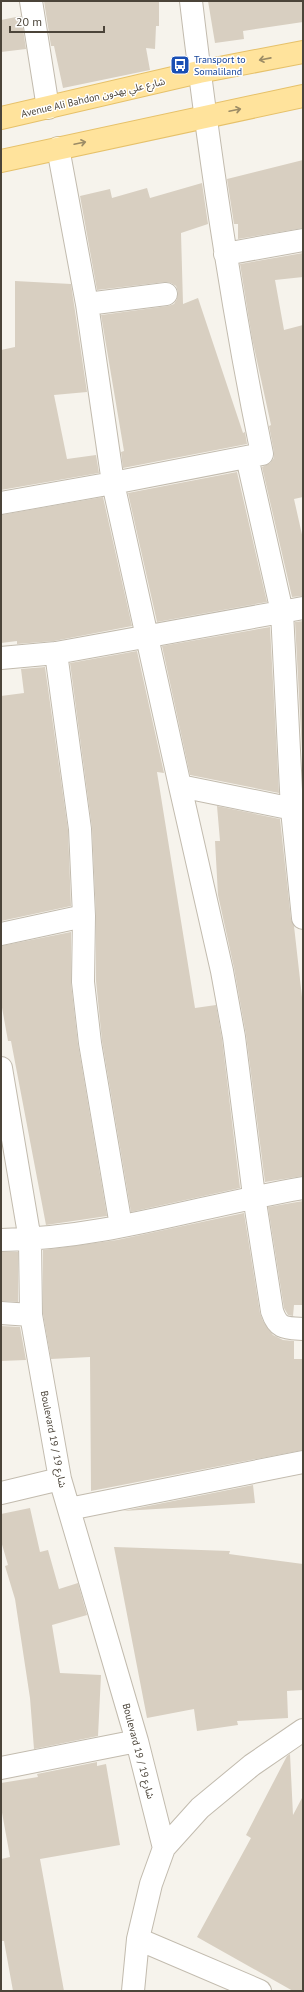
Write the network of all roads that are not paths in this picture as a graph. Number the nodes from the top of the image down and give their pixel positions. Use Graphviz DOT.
graph roads {
  1 [pos="31,1"];
  2 [pos="191,1"];
  3 [pos="303,52"];
  4 [pos="200,72"];
  5 [pos="303,96"];
  6 [pos="48,108"];
  7 [pos="206,116"];
  8 [pos="1,118"];
  9 [pos="58,148"];
  10 [pos="1,161"];
  11 [pos="303,240"];
  12 [pos="225,254"];
  13 [pos="166,294"];
  14 [pos="87,304"];
  15 [pos="247,456"];
  16 [pos="113,483"];
  17 [pos="1,503"];
  18 [pos="293,610"];
  19 [pos="147,637"];
  20 [pos="56,653"];
  21 [pos="1,658"];
  22 [pos="180,786"];
  23 [pos="298,810"];
  24 [pos="84,916"];
  25 [pos="303,918"];
  26 [pos="1,934"];
  27 [pos="1,1068"];
  28 [pos="303,1188"];
  29 [pos="254,1196"];
  30 [pos="121,1226"];
  31 [pos="1,1240"];
  32 [pos="30,1240"];
  33 [pos="1,1313"];
  34 [pos="31,1315"];
  35 [pos="303,1329"];
  36 [pos="303,1462"];
  37 [pos="60,1479"];
  38 [pos="1,1493"];
  39 [pos="69,1509"];
  40 [pos="303,1730"];
  41 [pos="137,1741"];
  42 [pos="1,1768"];
  43 [pos="164,1848"];
  44 [pos="138,1939"];
  45 [pos="133,1991"];
  46 [pos="260,1991"];
  1 -- 6 [label="street"];
  2 -- 4 [label="street"];
  3 -- 4 [label="main road, Avenue Ali Bahdon شارع علي بهدون, one-way"];
  4 -- 6 [label="main road, Avenue Ali Bahdon شارع علي بهدون"];
  4 -- 7 [label="street"];
  7 -- 5 [label="main road, one-way"];
  6 -- 8 [label="main road, Avenue Ali Bahdon شارع علي بهدون"];
  9 -- 7 [label="main road, one-way"];
  7 -- 12 [label="street"];
  9 -- 10 [label="main road"];
  9 -- 14 [label="street"];
  11 -- 12 [label="street"];
  12 -- 15 [label="street"];
  13 -- 14 [label="street"];
  14 -- 16 [label="street"];
  15 -- 16 [label="street"];
  15 -- 18 [label="street"];
  16 -- 17 [label="street"];
  16 -- 19 [label="street"];
  18 -- 19 [label="street"];
  18 -- 23 [label="street"];
  19 -- 20 [label="street"];
  19 -- 22 [label="street"];
  20 -- 21 [label="street"];
  20 -- 24 [label="street"];
  22 -- 23 [label="street"];
  22 -- 29 [label="street"];
  23 -- 25 [label="street"];
  24 -- 26 [label="street"];
  24 -- 30 [label="street"];
  27 -- 32 [label="street, Boulevard 19 / شارع 19"];
  28 -- 29 [label="street"];
  29 -- 30 [label="street"];
  29 -- 35 [label="street"];
  30 -- 32 [label="street"];
  31 -- 32 [label="street"];
  32 -- 34 [label="street, Boulevard 19 / شارع 19"];
  33 -- 34 [label="street"];
  34 -- 37 [label="street, Boulevard 19 / شارع 19"];
  36 -- 39 [label="street"];
  37 -- 38 [label="street"];
  37 -- 39 [label="street, Boulevard 19 / شارع 19"];
  39 -- 41 [label="street, Boulevard 19 / شارع 19"];
  40 -- 43 [label="street"];
  41 -- 42 [label="street"];
  41 -- 43 [label="street, Boulevard 19 / شارع 19"];
  43 -- 44 [label="street"];
  44 -- 45 [label="street"];
  44 -- 46 [label="street"];
}
